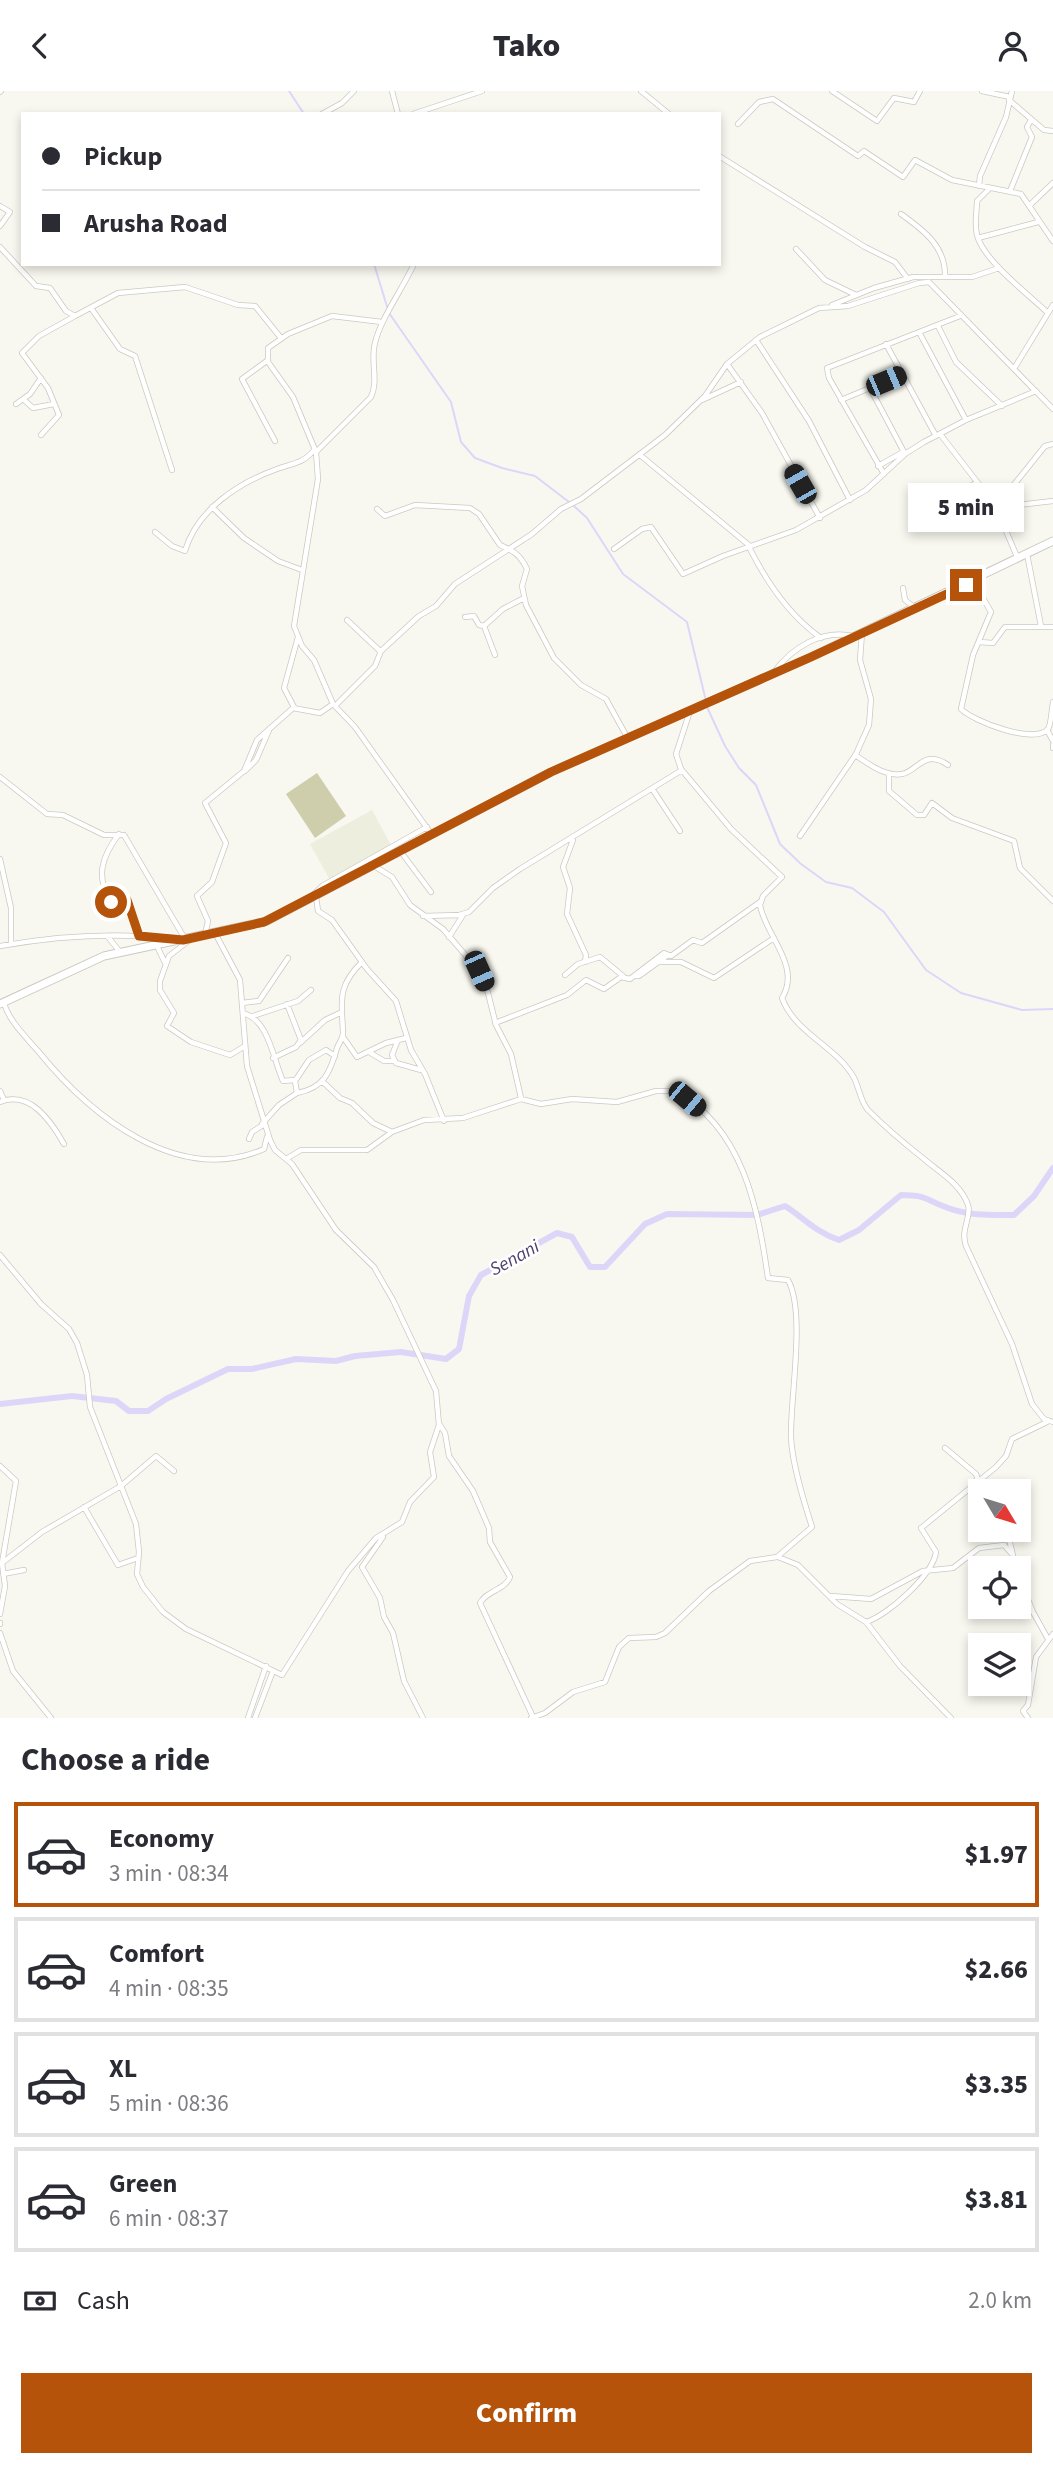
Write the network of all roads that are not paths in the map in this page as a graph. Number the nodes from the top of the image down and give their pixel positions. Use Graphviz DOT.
graph roads {
  1 [pos="354,91"];
  2 [pos="392,91"];
  3 [pos="482,91"];
  4 [pos="641,91"];
  5 [pos="832,91"];
  6 [pos="920,91"];
  7 [pos="982,91"];
  8 [pos="1012,91"];
  9 [pos="1010,99"];
  10 [pos="326,112"];
  11 [pos="397,112"];
  12 [pos="419,112"];
  13 [pos="667,112"];
  14 [pos="1031,120"];
  15 [pos="738,124"];
  16 [pos="1053,131"];
  17 [pos="721,157"];
  18 [pos="1053,183"];
  19 [pos="979,186"];
  20 [pos="990,188"];
  21 [pos="1010,191"];
  22 [pos="1030,205"];
  23 [pos="0,206"];
  24 [pos="901,214"];
  25 [pos="1038,222"];
  26 [pos="0,226"];
  27 [pos="978,238"];
  28 [pos="1053,241"];
  29 [pos="0,247"];
  30 [pos="796,249"];
  31 [pos="413,266"];
  32 [pos="999,268"];
  33 [pos="945,277"];
  34 [pos="908,279"];
  35 [pos="856,295"];
  36 [pos="1053,305"];
  37 [pos="830,306"];
  38 [pos="91,308"];
  39 [pos="1048,313"];
  40 [pos="75,316"];
  41 [pos="960,316"];
  42 [pos="383,322"];
  43 [pos="938,326"];
  44 [pos="919,333"];
  45 [pos="281,338"];
  46 [pos="756,339"];
  47 [pos="886,344"];
  48 [pos="268,359"];
  49 [pos="727,364"];
  50 [pos="1015,367"];
  51 [pos="901,375"];
  52 [pos="41,378"];
  53 [pos="741,382"];
  54 [pos="870,388"];
  55 [pos="1036,391"];
  56 [pos="23,399"];
  57 [pos="702,400"];
  58 [pos="841,400"];
  59 [pos="16,404"];
  60 [pos="54,404"];
  61 [pos="1002,406"];
  62 [pos="1053,409"];
  63 [pos="966,420"];
  64 [pos="41,435"];
  65 [pos="938,435"];
  66 [pos="275,440"];
  67 [pos="1053,444"];
  68 [pos="316,451"];
  69 [pos="904,453"];
  70 [pos="640,455"];
  71 [pos="878,466"];
  72 [pos="172,470"];
  73 [pos="884,474"];
  74 [pos="977,482"];
  75 [pos="850,500"];
  76 [pos="1053,501"];
  77 [pos="997,505"];
  78 [pos="212,507"];
  79 [pos="377,509"];
  80 [pos="820,518"];
  81 [pos="155,532"];
  82 [pos="1053,541"];
  83 [pos="750,547"];
  84 [pos="512,548"];
  85 [pos="614,549"];
  86 [pos="1027,554"];
  87 [pos="1018,559"];
  88 [pos="302,570"];
  89 [pos="973,581"];
  90 [pos="904,588"];
  91 [pos="524,598"];
  92 [pos="916,609"];
  93 [pos="465,617"];
  94 [pos="347,620"];
  95 [pos="485,626"];
  96 [pos="1041,626"];
  97 [pos="1053,627"];
  98 [pos="859,634"];
  99 [pos="298,636"];
  100 [pos="821,638"];
  101 [pos="979,642"];
  102 [pos="380,651"];
  103 [pos="495,655"];
  104 [pos="774,673"];
  105 [pos="1053,702"];
  106 [pos="334,705"];
  107 [pos="294,708"];
  108 [pos="693,709"];
  109 [pos="1047,729"];
  110 [pos="627,737"];
  111 [pos="1053,745"];
  112 [pos="855,755"];
  113 [pos="948,765"];
  114 [pos="682,770"];
  115 [pos="889,773"];
  116 [pos="0,776"];
  117 [pos="653,790"];
  118 [pos="427,827"];
  119 [pos="680,831"];
  120 [pos="119,834"];
  121 [pos="433,835"];
  122 [pos="800,836"];
  123 [pos="573,839"];
  124 [pos="401,852"];
  125 [pos="0,859"];
  126 [pos="374,866"];
  127 [pos="431,892"];
  128 [pos="314,897"];
  129 [pos="1053,901"];
  130 [pos="760,902"];
  131 [pos="464,914"];
  132 [pos="424,916"];
  133 [pos="215,933"];
  134 [pos="204,935"];
  135 [pos="139,936"];
  136 [pos="108,937"];
  137 [pos="449,937"];
  138 [pos="774,938"];
  139 [pos="187,939"];
  140 [pos="11,944"];
  141 [pos="156,945"];
  142 [pos="0,946"];
  143 [pos="121,953"];
  144 [pos="668,955"];
  145 [pos="288,958"];
  146 [pos="362,962"];
  147 [pos="585,962"];
  148 [pos="166,963"];
  149 [pos="658,963"];
  150 [pos="565,975"];
  151 [pos="633,976"];
  152 [pos="624,977"];
  153 [pos="312,990"];
  154 [pos="2,1003"];
  155 [pos="242,1003"];
  156 [pos="287,1004"];
  157 [pos="243,1013"];
  158 [pos="340,1013"];
  159 [pos="253,1017"];
  160 [pos="495,1023"];
  161 [pos="343,1037"];
  162 [pos="407,1038"];
  163 [pos="398,1040"];
  164 [pos="299,1044"];
  165 [pos="246,1046"];
  166 [pos="368,1052"];
  167 [pos="335,1056"];
  168 [pos="273,1058"];
  169 [pos="395,1061"];
  170 [pos="421,1070"];
  171 [pos="295,1080"];
  172 [pos="323,1082"];
  173 [pos="0,1091"];
  174 [pos="297,1093"];
  175 [pos="521,1098"];
  176 [pos="2,1101"];
  177 [pos="444,1121"];
  178 [pos="262,1125"];
  179 [pos="266,1132"];
  180 [pos="392,1132"];
  181 [pos="249,1139"];
  182 [pos="64,1144"];
  183 [pos="286,1159"];
  184 [pos="0,1255"];
  185 [pos="1051,1421"];
  186 [pos="439,1425"];
  187 [pos="945,1448"];
  188 [pos="0,1466"];
  189 [pos="174,1471"];
  190 [pos="978,1479"];
  191 [pos="980,1479"];
  192 [pos="121,1486"];
  193 [pos="968,1489"];
  194 [pos="84,1507"];
  195 [pos="392,1530"];
  196 [pos="1012,1542"];
  197 [pos="1012,1554"];
  198 [pos="778,1557"];
  199 [pos="138,1558"];
  200 [pos="2,1563"];
  201 [pos="24,1570"];
  202 [pos="930,1571"];
  203 [pos="4,1574"];
  204 [pos="831,1596"];
  205 [pos="1031,1607"];
  206 [pos="0,1614"];
  207 [pos="866,1622"];
  208 [pos="0,1633"];
  209 [pos="1053,1634"];
  210 [pos="1048,1639"];
  211 [pos="265,1666"];
  212 [pos="273,1671"];
  213 [pos="532,1717"];
  214 [pos="51,1718"];
  215 [pos="248,1718"];
  216 [pos="255,1718"];
  217 [pos="423,1718"];
  218 [pos="951,1718"];
  219 [pos="1028,1718"];
  1 -- 10 [label="street"];
  2 -- 11 [label="street"];
  3 -- 12 [label="street"];
  4 -- 13 [label="street"];
  5 -- 6 [label="street"];
  7 -- 9 [label="street"];
  8 -- 9 [label="street"];
  9 -- 14 [label="street"];
  9 -- 19 [label="street"];
  14 -- 16 [label="street"];
  14 -- 21 [label="street"];
  15 -- 19 [label="street"];
  17 -- 34 [label="street"];
  18 -- 22 [label="street"];
  19 -- 20 [label="street"];
  20 -- 21 [label="street"];
  20 -- 27 [label="street"];
  21 -- 22 [label="street"];
  22 -- 25 [label="street"];
  23 -- 26 [label="street"];
  24 -- 33 [label="street"];
  25 -- 27 [label="street"];
  25 -- 28 [label="street"];
  27 -- 32 [label="street"];
  29 -- 40 [label="street"];
  30 -- 35 [label="street"];
  31 -- 42 [label="street"];
  32 -- 33 [label="street"];
  32 -- 39 [label="street"];
  33 -- 34 [label="street"];
  34 -- 35 [label="street"];
  35 -- 37 [label="street"];
  36 -- 39 [label="street"];
  37 -- 41 [label="street"];
  37 -- 46 [label="street"];
  38 -- 40 [label="street"];
  38 -- 45 [label="street"];
  38 -- 72 [label="street"];
  39 -- 50 [label="street"];
  40 -- 52 [label="street"];
  41 -- 43 [label="street"];
  41 -- 50 [label="street"];
  42 -- 45 [label="street"];
  42 -- 68 [label="street"];
  43 -- 44 [label="street"];
  43 -- 61 [label="street"];
  44 -- 47 [label="street"];
  44 -- 63 [label="street"];
  45 -- 48 [label="street"];
  46 -- 49 [label="street"];
  46 -- 75 [label="street"];
  47 -- 51 [label="street"];
  47 -- 58 [label="street"];
  48 -- 66 [label="street"];
  48 -- 68 [label="street"];
  49 -- 53 [label="street"];
  49 -- 57 [label="street"];
  50 -- 55 [label="street"];
  51 -- 54 [label="street"];
  51 -- 65 [label="street"];
  52 -- 56 [label="street"];
  52 -- 60 [label="street"];
  53 -- 57 [label="street"];
  53 -- 80 [label="street"];
  54 -- 58 [label="street"];
  54 -- 69 [label="street"];
  55 -- 61 [label="street"];
  55 -- 62 [label="street"];
  56 -- 59 [label="street"];
  56 -- 60 [label="street"];
  57 -- 70 [label="street"];
  58 -- 71 [label="street"];
  60 -- 64 [label="street"];
  61 -- 63 [label="street"];
  63 -- 65 [label="street"];
  65 -- 69 [label="street"];
  65 -- 74 [label="street"];
  67 -- 77 [label="street"];
  68 -- 78 [label="street"];
  68 -- 88 [label="street"];
  69 -- 71 [label="street"];
  69 -- 73 [label="street"];
  70 -- 83 [label="street"];
  70 -- 84 [label="street"];
  71 -- 73 [label="street"];
  73 -- 75 [label="street"];
  74 -- 77 [label="street"];
  74 -- 77 [label="street"];
  75 -- 80 [label="street"];
  76 -- 77 [label="street"];
  77 -- 87 [label="street"];
  78 -- 81 [label="street"];
  78 -- 88 [label="street"];
  79 -- 84 [label="street"];
  80 -- 83 [label="street"];
  82 -- 86 [label="main road"];
  83 -- 85 [label="street"];
  83 -- 100 [label="street"];
  84 -- 91 [label="street"];
  84 -- 102 [label="street"];
  86 -- 87 [label="main road"];
  86 -- 96 [label="street"];
  87 -- 89 [label="main road"];
  88 -- 99 [label="street"];
  89 -- 92 [label="main road"];
  89 -- 101 [label="street"];
  90 -- 92 [label="street"];
  91 -- 95 [label="street"];
  91 -- 110 [label="street"];
  92 -- 98 [label="main road"];
  93 -- 95 [label="street"];
  94 -- 102 [label="street"];
  95 -- 103 [label="street"];
  96 -- 97 [label="street"];
  96 -- 101 [label="street"];
  98 -- 100 [label="street"];
  98 -- 104 [label="main road"];
  98 -- 112 [label="street"];
  99 -- 106 [label="street"];
  99 -- 107 [label="street"];
  100 -- 104 [label="street"];
  101 -- 109 [label="street"];
  102 -- 106 [label="street"];
  104 -- 108 [label="main road"];
  105 -- 109 [label="street"];
  106 -- 107 [label="street"];
  106 -- 118 [label="street"];
  107 -- 134 [label="street"];
  108 -- 110 [label="main road"];
  108 -- 114 [label="street"];
  109 -- 111 [label="street"];
  110 -- 121 [label="main road"];
  112 -- 115 [label="street"];
  112 -- 122 [label="street"];
  113 -- 115 [label="street"];
  114 -- 117 [label="street"];
  114 -- 130 [label="street"];
  115 -- 129 [label="street"];
  116 -- 120 [label="street"];
  117 -- 119 [label="street"];
  117 -- 123 [label="street"];
  118 -- 121 [label="street"];
  118 -- 128 [label="street"];
  120 -- 135 [label="street"];
  120 -- 139 [label="street"];
  121 -- 124 [label="main road"];
  123 -- 131 [label="street"];
  123 -- 147 [label="street"];
  124 -- 126 [label="main road"];
  124 -- 127 [label="street"];
  125 -- 140 [label="street"];
  126 -- 128 [label="main road"];
  126 -- 132 [label="street"];
  128 -- 133 [label="main road"];
  128 -- 146 [label="street"];
  130 -- 138 [label="street"];
  130 -- 144 [label="street"];
  131 -- 132 [label="street"];
  131 -- 137 [label="street"];
  132 -- 137 [label="street"];
  133 -- 134 [label="main road"];
  133 -- 155 [label="street"];
  134 -- 139 [label="main road"];
  135 -- 136 [label="street"];
  135 -- 139 [label="street"];
  136 -- 140 [label="street"];
  136 -- 143 [label="street"];
  137 -- 160 [label="street"];
  138 -- 149 [label="street"];
  138 -- 185 [label="street"];
  139 -- 141 [label="main road"];
  139 -- 148 [label="street"];
  140 -- 142 [label="street"];
  141 -- 143 [label="main road"];
  141 -- 148 [label="street"];
  143 -- 154 [label="main road"];
  144 -- 149 [label="street"];
  144 -- 151 [label="street"];
  145 -- 155 [label="street"];
  146 -- 158 [label="street"];
  146 -- 162 [label="street"];
  147 -- 150 [label="street"];
  147 -- 152 [label="street"];
  148 -- 165 [label="street"];
  149 -- 151 [label="street"];
  151 -- 152 [label="street"];
  152 -- 160 [label="street"];
  153 -- 156 [label="street"];
  154 -- 179 [label="street"];
  155 -- 157 [label="street"];
  156 -- 159 [label="street"];
  156 -- 164 [label="street"];
  157 -- 159 [label="street"];
  157 -- 165 [label="street"];
  158 -- 161 [label="street"];
  158 -- 164 [label="street"];
  159 -- 168 [label="street"];
  160 -- 175 [label="street"];
  161 -- 166 [label="street"];
  161 -- 167 [label="street"];
  162 -- 163 [label="street"];
  162 -- 170 [label="street"];
  163 -- 166 [label="street"];
  163 -- 169 [label="street"];
  164 -- 168 [label="street"];
  165 -- 178 [label="street"];
  166 -- 169 [label="street"];
  167 -- 171 [label="street"];
  167 -- 172 [label="street"];
  168 -- 171 [label="street"];
  169 -- 170 [label="street"];
  170 -- 177 [label="street"];
  171 -- 174 [label="street"];
  172 -- 174 [label="street"];
  172 -- 180 [label="street"];
  173 -- 176 [label="street"];
  174 -- 178 [label="street"];
  175 -- 177 [label="street"];
  175 -- 198 [label="street"];
  176 -- 182 [label="street"];
  177 -- 180 [label="street"];
  178 -- 179 [label="street"];
  178 -- 181 [label="street"];
  179 -- 183 [label="street"];
  180 -- 183 [label="street"];
  183 -- 186 [label="street"];
  184 -- 192 [label="street"];
  185 -- 191 [label="street"];
  186 -- 195 [label="street"];
  186 -- 213 [label="street"];
  187 -- 190 [label="street"];
  188 -- 200 [label="street"];
  189 -- 192 [label="street"];
  192 -- 194 [label="street"];
  192 -- 199 [label="street"];
  193 -- 202 [label="street"];
  194 -- 199 [label="street"];
  194 -- 200 [label="street"];
  195 -- 212 [label="street"];
  195 -- 217 [label="street"];
  196 -- 197 [label="street"];
  197 -- 202 [label="street"];
  198 -- 204 [label="street"];
  198 -- 213 [label="street"];
  199 -- 211 [label="street"];
  200 -- 203 [label="street"];
  201 -- 203 [label="street"];
  202 -- 204 [label="street"];
  202 -- 207 [label="street"];
  203 -- 206 [label="street"];
  204 -- 207 [label="street"];
  205 -- 210 [label="street"];
  207 -- 218 [label="street"];
  208 -- 214 [label="street"];
  209 -- 210 [label="street"];
  210 -- 219 [label="street"];
  211 -- 212 [label="street"];
  211 -- 215 [label="street"];
  212 -- 216 [label="street"];
}
